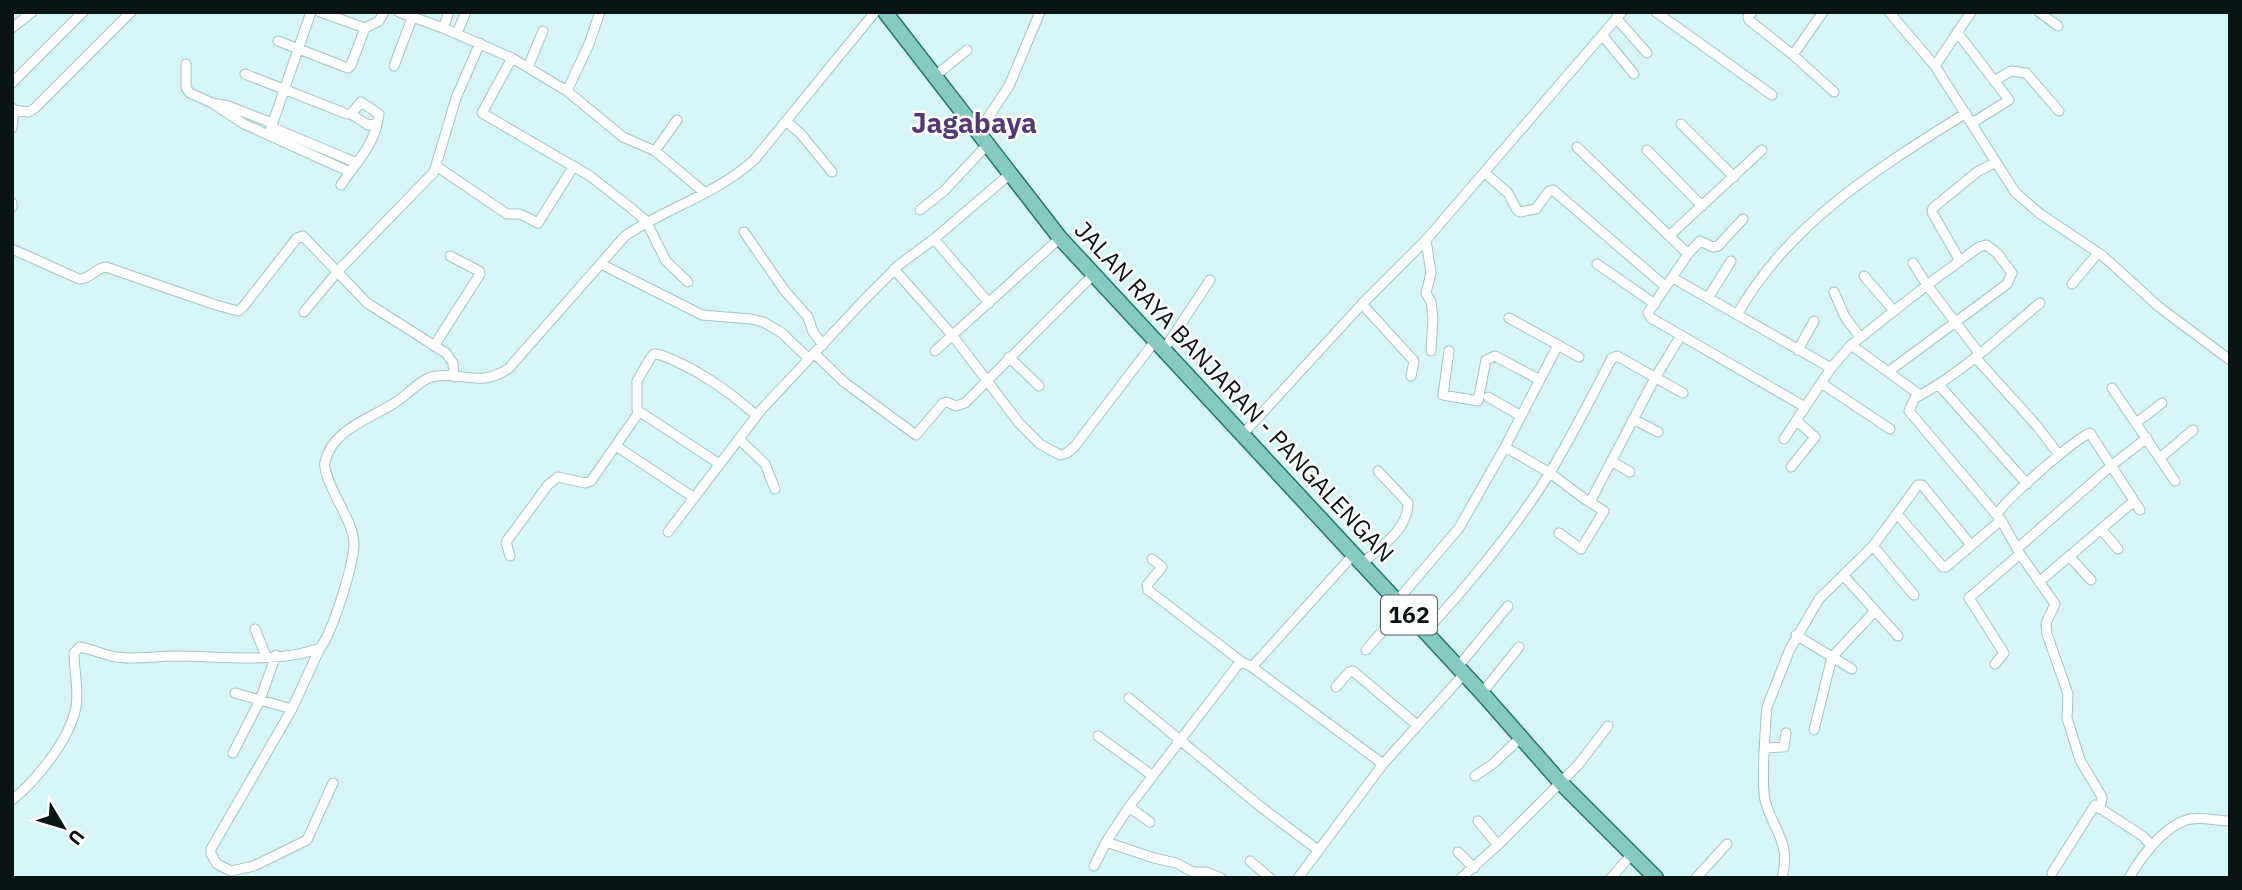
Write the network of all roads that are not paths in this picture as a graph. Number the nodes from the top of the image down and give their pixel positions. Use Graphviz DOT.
graph roads {
  1 [pos="32,12"];
  2 [pos="83,12"];
  3 [pos="131,12"];
  4 [pos="312,12"];
  5 [pos="320,12"];
  6 [pos="384,12"];
  7 [pos="399,12"];
  8 [pos="449,12"];
  9 [pos="466,12"];
  10 [pos="600,12"];
  11 [pos="875,12"];
  12 [pos="885,12"];
  13 [pos="1040,12"];
  14 [pos="1656,12"];
  15 [pos="1752,12"];
  16 [pos="1823,12"];
  17 [pos="1889,12"];
  18 [pos="1971,12"];
  19 [pos="2039,12"];
  20 [pos="1619,15"];
  21 [pos="412,18"];
  22 [pos="2058,26"];
  23 [pos="12,28"];
  24 [pos="365,28"];
  25 [pos="443,28"];
  26 [pos="543,31"];
  27 [pos="1957,32"];
  28 [pos="457,33"];
  29 [pos="1602,35"];
  30 [pos="278,41"];
  31 [pos="481,43"];
  32 [pos="298,49"];
  33 [pos="967,50"];
  34 [pos="1647,53"];
  35 [pos="1793,55"];
  36 [pos="512,58"];
  37 [pos="186,64"];
  38 [pos="394,66"];
  39 [pos="1936,66"];
  40 [pos="528,67"];
  41 [pos="245,74"];
  42 [pos="1634,74"];
  43 [pos="934,76"];
  44 [pos="1994,81"];
  45 [pos="12,83"];
  46 [pos="285,88"];
  47 [pos="567,91"];
  48 [pos="1834,92"];
  49 [pos="1772,95"];
  50 [pos="13,109"];
  51 [pos="2059,111"];
  52 [pos="1966,113"];
  53 [pos="351,114"];
  54 [pos="677,120"];
  55 [pos="786,122"];
  56 [pos="1972,123"];
  57 [pos="376,124"];
  58 [pos="1681,124"];
  59 [pos="12,128"];
  60 [pos="270,129"];
  61 [pos="982,140"];
  62 [pos="1577,147"];
  63 [pos="1647,150"];
  64 [pos="1762,150"];
  65 [pos="654,151"];
  66 [pos="1996,162"];
  67 [pos="357,163"];
  68 [pos="436,166"];
  69 [pos="574,166"];
  70 [pos="350,172"];
  71 [pos="832,172"];
  72 [pos="1485,173"];
  73 [pos="1010,174"];
  74 [pos="1734,177"];
  75 [pos="341,185"];
  76 [pos="704,192"];
  77 [pos="1702,205"];
  78 [pos="920,210"];
  79 [pos="1743,219"];
  80 [pos="646,221"];
  81 [pos="744,232"];
  82 [pos="1669,236"];
  83 [pos="1060,238"];
  84 [pos="934,239"];
  85 [pos="1426,240"];
  86 [pos="12,249"];
  87 [pos="2098,253"];
  88 [pos="1688,254"];
  89 [pos="450,256"];
  90 [pos="1731,261"];
  91 [pos="1960,261"];
  92 [pos="1913,263"];
  93 [pos="601,264"];
  94 [pos="1597,264"];
  95 [pos="894,269"];
  96 [pos="338,271"];
  97 [pos="1093,275"];
  98 [pos="1864,276"];
  99 [pos="1673,278"];
  100 [pos="1210,280"];
  101 [pos="688,282"];
  102 [pos="2072,284"];
  103 [pos="1927,285"];
  104 [pos="1666,287"];
  105 [pos="1833,292"];
  106 [pos="1708,298"];
  107 [pos="989,303"];
  108 [pos="2040,303"];
  109 [pos="1362,304"];
  110 [pos="1655,304"];
  111 [pos="304,312"];
  112 [pos="1894,312"];
  113 [pos="1737,315"];
  114 [pos="1509,318"];
  115 [pos="1814,321"];
  116 [pos="1955,323"];
  117 [pos="953,337"];
  118 [pos="1680,337"];
  119 [pos="1860,337"];
  120 [pos="823,345"];
  121 [pos="1558,345"];
  122 [pos="1851,345"];
  123 [pos="434,346"];
  124 [pos="1159,346"];
  125 [pos="1798,350"];
  126 [pos="935,351"];
  127 [pos="1431,351"];
  128 [pos="1449,352"];
  129 [pos="1977,355"];
  130 [pos="812,357"];
  131 [pos="1009,357"];
  132 [pos="1579,357"];
  133 [pos="2229,358"];
  134 [pos="1830,368"];
  135 [pos="1888,372"];
  136 [pos="1411,376"];
  137 [pos="454,377"];
  138 [pos="1655,378"];
  139 [pos="986,379"];
  140 [pos="1540,380"];
  141 [pos="1821,383"];
  142 [pos="1939,385"];
  143 [pos="1039,386"];
  144 [pos="2112,388"];
  145 [pos="1684,393"];
  146 [pos="1920,395"];
  147 [pos="1488,397"];
  148 [pos="2162,403"];
  149 [pos="1805,407"];
  150 [pos="639,412"];
  151 [pos="757,415"];
  152 [pos="1521,416"];
  153 [pos="1633,419"];
  154 [pos="1797,421"];
  155 [pos="2136,423"];
  156 [pos="1890,429"];
  157 [pos="2193,430"];
  158 [pos="1658,432"];
  159 [pos="1242,435"];
  160 [pos="2147,438"];
  161 [pos="739,439"];
  162 [pos="1784,439"];
  163 [pos="616,446"];
  164 [pos="1505,447"];
  165 [pos="2059,455"];
  166 [pos="2160,458"];
  167 [pos="1611,461"];
  168 [pos="718,463"];
  169 [pos="2112,465"];
  170 [pos="1791,467"];
  171 [pos="1378,471"];
  172 [pos="1630,472"];
  173 [pos="1549,473"];
  174 [pos="2175,481"];
  175 [pos="2027,484"];
  176 [pos="775,489"];
  177 [pos="693,497"];
  178 [pos="2134,500"];
  179 [pos="1588,501"];
  180 [pos="2140,510"];
  181 [pos="1896,514"];
  182 [pos="1999,518"];
  183 [pos="2101,529"];
  184 [pos="668,532"];
  185 [pos="1559,533"];
  186 [pos="1971,545"];
  187 [pos="1873,546"];
  188 [pos="2118,549"];
  189 [pos="2019,551"];
  190 [pos="510,556"];
  191 [pos="2069,556"];
  192 [pos="1152,559"];
  193 [pos="1357,559"];
  194 [pos="1844,576"];
  195 [pos="2091,580"];
  196 [pos="2039,582"];
  197 [pos="1914,595"];
  198 [pos="1396,602"];
  199 [pos="1508,606"];
  200 [pos="1875,611"];
  201 [pos="255,629"];
  202 [pos="1425,632"];
  203 [pos="1796,635"];
  204 [pos="1898,636"];
  205 [pos="1519,647"];
  206 [pos="320,648"];
  207 [pos="1366,650"];
  208 [pos="271,655"];
  209 [pos="1832,657"];
  210 [pos="1242,662"];
  211 [pos="1995,664"];
  212 [pos="1252,667"];
  213 [pos="1852,669"];
  214 [pos="1461,671"];
  215 [pos="1336,687"];
  216 [pos="235,693"];
  217 [pos="1482,693"];
  218 [pos="1129,698"];
  219 [pos="260,700"];
  220 [pos="292,709"];
  221 [pos="1417,725"];
  222 [pos="1608,726"];
  223 [pos="1815,730"];
  224 [pos="1786,733"];
  225 [pos="1098,736"];
  226 [pos="1520,738"];
  227 [pos="1180,740"];
  228 [pos="1765,747"];
  229 [pos="233,753"];
  230 [pos="1382,764"];
  231 [pos="1153,776"];
  232 [pos="1475,776"];
  233 [pos="333,783"];
  234 [pos="1561,783"];
  235 [pos="12,800"];
  236 [pos="1129,807"];
  237 [pos="2097,807"];
  238 [pos="1478,821"];
  239 [pos="2230,821"];
  240 [pos="1150,822"];
  241 [pos="1106,842"];
  242 [pos="1727,844"];
  243 [pos="1498,845"];
  244 [pos="2151,846"];
  245 [pos="1318,850"];
  246 [pos="1458,852"];
  247 [pos="1632,855"];
  248 [pos="1250,861"];
  249 [pos="1094,866"];
  250 [pos="1474,868"];
  251 [pos="225,873"];
  252 [pos="2052,873"];
  253 [pos="1221,878"];
  254 [pos="1270,878"];
  255 [pos="1298,878"];
  256 [pos="1461,878"];
  257 [pos="1611,878"];
  258 [pos="1657,878"];
  259 [pos="1696,878"];
  260 [pos="1782,878"];
  261 [pos="2129,878"];
  1 -- 23 [label="street"];
  2 -- 45 [label="street"];
  3 -- 50 [label="street"];
  4 -- 32 [label="street"];
  5 -- 24 [label="street"];
  6 -- 24 [label="street"];
  7 -- 21 [label="street"];
  8 -- 25 [label="street"];
  9 -- 28 [label="street"];
  10 -- 47 [label="street"];
  11 -- 55 [label="street"];
  12 -- 43 [label="main road, JALAN RAYA BANJARAN - PANGALENGAN"];
  13 -- 61 [label="street"];
  14 -- 49 [label="street"];
  15 -- 35 [label="street"];
  16 -- 35 [label="street"];
  17 -- 39 [label="street"];
  18 -- 27 [label="street"];
  19 -- 22 [label="street"];
  20 -- 29 [label="street"];
  20 -- 34 [label="street"];
  21 -- 25 [label="street"];
  21 -- 38 [label="street"];
  24 -- 32 [label="street"];
  25 -- 28 [label="street"];
  26 -- 40 [label="street"];
  27 -- 39 [label="street"];
  27 -- 44 [label="street"];
  28 -- 31 [label="street"];
  29 -- 42 [label="street"];
  29 -- 72 [label="street"];
  30 -- 32 [label="street"];
  31 -- 36 [label="street"];
  31 -- 68 [label="street"];
  32 -- 46 [label="street"];
  33 -- 43 [label="street"];
  35 -- 48 [label="street"];
  36 -- 40 [label="street"];
  36 -- 69 [label="street"];
  37 -- 60 [label="street"];
  39 -- 52 [label="street"];
  40 -- 47 [label="street"];
  41 -- 46 [label="street"];
  43 -- 61 [label="main road, JALAN RAYA BANJARAN - PANGALENGAN"];
  44 -- 51 [label="street"];
  44 -- 56 [label="street"];
  46 -- 53 [label="street"];
  46 -- 60 [label="street"];
  47 -- 65 [label="street"];
  50 -- 59 [label="street"];
  52 -- 56 [label="street"];
  52 -- 113 [label="street"];
  53 -- 57 [label="street"];
  53 -- 57 [label="street"];
  54 -- 65 [label="street"];
  55 -- 71 [label="street"];
  55 -- 76 [label="street"];
  56 -- 66 [label="street"];
  57 -- 67 [label="street"];
  58 -- 74 [label="street"];
  60 -- 67 [label="street"];
  60 -- 70 [label="street"];
  61 -- 73 [label="main road, JALAN RAYA BANJARAN - PANGALENGAN"];
  61 -- 78 [label="street"];
  62 -- 82 [label="street"];
  63 -- 77 [label="street"];
  64 -- 74 [label="street"];
  65 -- 76 [label="street"];
  66 -- 87 [label="street"];
  66 -- 91 [label="street"];
  67 -- 70 [label="street"];
  68 -- 69 [label="street"];
  68 -- 96 [label="street"];
  69 -- 80 [label="street"];
  70 -- 75 [label="street"];
  72 -- 85 [label="street"];
  72 -- 104 [label="street"];
  73 -- 83 [label="main road, JALAN RAYA BANJARAN - PANGALENGAN"];
  73 -- 84 [label="street"];
  74 -- 77 [label="street"];
  76 -- 80 [label="street"];
  77 -- 82 [label="street"];
  79 -- 88 [label="street"];
  80 -- 93 [label="street"];
  80 -- 101 [label="street"];
  81 -- 120 [label="street"];
  82 -- 88 [label="street"];
  83 -- 97 [label="main road, JALAN RAYA BANJARAN - PANGALENGAN"];
  83 -- 107 [label="street"];
  84 -- 95 [label="street"];
  84 -- 107 [label="street"];
  85 -- 109 [label="street"];
  85 -- 127 [label="street"];
  86 -- 96 [label="street"];
  87 -- 102 [label="street"];
  87 -- 133 [label="street"];
  88 -- 99 [label="street"];
  89 -- 123 [label="street"];
  90 -- 106 [label="street"];
  91 -- 103 [label="street"];
  91 -- 116 [label="street"];
  92 -- 103 [label="street"];
  93 -- 130 [label="street"];
  93 -- 137 [label="street"];
  94 -- 110 [label="street"];
  95 -- 117 [label="street"];
  95 -- 120 [label="street"];
  96 -- 111 [label="street"];
  96 -- 123 [label="street"];
  97 -- 124 [label="main road, JALAN RAYA BANJARAN - PANGALENGAN"];
  97 -- 131 [label="street"];
  98 -- 112 [label="street"];
  99 -- 104 [label="street"];
  99 -- 106 [label="street"];
  100 -- 124 [label="street"];
  103 -- 112 [label="street"];
  103 -- 116 [label="street"];
  104 -- 110 [label="street"];
  105 -- 119 [label="street"];
  106 -- 113 [label="street"];
  107 -- 117 [label="street"];
  108 -- 129 [label="street"];
  109 -- 136 [label="street"];
  109 -- 159 [label="street"];
  110 -- 118 [label="street"];
  112 -- 119 [label="street"];
  113 -- 125 [label="street"];
  114 -- 121 [label="street"];
  115 -- 125 [label="street"];
  116 -- 129 [label="street"];
  116 -- 135 [label="street"];
  117 -- 126 [label="street"];
  117 -- 139 [label="street"];
  118 -- 138 [label="street"];
  118 -- 149 [label="street"];
  119 -- 122 [label="street"];
  120 -- 130 [label="street"];
  121 -- 132 [label="street"];
  121 -- 140 [label="street"];
  122 -- 134 [label="street"];
  122 -- 135 [label="street"];
  123 -- 137 [label="street"];
  124 -- 139 [label="street"];
  124 -- 159 [label="main road, JALAN RAYA BANJARAN - PANGALENGAN / 162"];
  125 -- 134 [label="street"];
  128 -- 140 [label="street"];
  129 -- 142 [label="street"];
  129 -- 165 [label="street"];
  130 -- 139 [label="street"];
  130 -- 151 [label="street"];
  131 -- 139 [label="street"];
  131 -- 143 [label="street"];
  134 -- 141 [label="street"];
  135 -- 146 [label="street"];
  137 -- 206 [label="street"];
  138 -- 145 [label="street"];
  138 -- 153 [label="street"];
  138 -- 173 [label="street"];
  140 -- 152 [label="street"];
  141 -- 149 [label="street"];
  141 -- 156 [label="street"];
  142 -- 146 [label="street"];
  142 -- 175 [label="street"];
  144 -- 155 [label="street"];
  146 -- 182 [label="street"];
  147 -- 152 [label="street"];
  148 -- 155 [label="street"];
  149 -- 154 [label="street"];
  150 -- 151 [label="street"];
  150 -- 163 [label="street"];
  150 -- 168 [label="street"];
  151 -- 161 [label="street"];
  152 -- 164 [label="street"];
  153 -- 158 [label="street"];
  153 -- 167 [label="street"];
  154 -- 162 [label="street"];
  154 -- 170 [label="street"];
  155 -- 160 [label="street"];
  157 -- 166 [label="street"];
  159 -- 193 [label="main road, JALAN RAYA BANJARAN - PANGALENGAN / 162"];
  160 -- 166 [label="street"];
  160 -- 169 [label="street"];
  161 -- 168 [label="street"];
  161 -- 176 [label="street"];
  163 -- 177 [label="street"];
  163 -- 190 [label="street"];
  164 -- 173 [label="street"];
  164 -- 198 [label="street"];
  165 -- 169 [label="street"];
  165 -- 175 [label="street"];
  166 -- 174 [label="street"];
  167 -- 172 [label="street"];
  167 -- 179 [label="street"];
  168 -- 177 [label="street"];
  169 -- 178 [label="street"];
  169 -- 189 [label="street"];
  171 -- 193 [label="street"];
  173 -- 179 [label="street"];
  173 -- 202 [label="street"];
  175 -- 182 [label="street"];
  177 -- 184 [label="street"];
  178 -- 180 [label="street"];
  178 -- 183 [label="street"];
  179 -- 185 [label="street"];
  181 -- 186 [label="street"];
  181 -- 186 [label="street"];
  181 -- 187 [label="street"];
  182 -- 186 [label="street"];
  182 -- 189 [label="street"];
  183 -- 188 [label="street"];
  183 -- 191 [label="street"];
  187 -- 194 [label="street"];
  187 -- 197 [label="street"];
  189 -- 196 [label="street"];
  189 -- 211 [label="street"];
  191 -- 195 [label="street"];
  191 -- 196 [label="street"];
  192 -- 210 [label="street"];
  193 -- 198 [label="main road, JALAN RAYA BANJARAN - PANGALENGAN / 162"];
  193 -- 212 [label="street"];
  194 -- 200 [label="street"];
  194 -- 203 [label="street"];
  196 -- 237 [label="street"];
  198 -- 202 [label="main road, JALAN RAYA BANJARAN - PANGALENGAN / 162"];
  198 -- 207 [label="street"];
  199 -- 214 [label="street"];
  200 -- 204 [label="street"];
  200 -- 209 [label="street"];
  201 -- 208 [label="street"];
  202 -- 214 [label="main road, JALAN RAYA BANJARAN - PANGALENGAN / 162"];
  203 -- 209 [label="street"];
  203 -- 228 [label="street"];
  205 -- 217 [label="street"];
  206 -- 208 [label="street"];
  206 -- 220 [label="street"];
  208 -- 219 [label="street"];
  208 -- 235 [label="street"];
  209 -- 213 [label="street"];
  209 -- 223 [label="street"];
  210 -- 212 [label="street"];
  210 -- 227 [label="street"];
  212 -- 230 [label="street"];
  214 -- 217 [label="main road, JALAN RAYA BANJARAN - PANGALENGAN / 162"];
  214 -- 221 [label="street"];
  215 -- 221 [label="street"];
  216 -- 219 [label="street"];
  217 -- 226 [label="main road, JALAN RAYA BANJARAN - PANGALENGAN / 162"];
  218 -- 227 [label="street"];
  219 -- 220 [label="street"];
  219 -- 229 [label="street"];
  220 -- 251 [label="street"];
  221 -- 230 [label="street"];
  222 -- 234 [label="street"];
  224 -- 228 [label="street"];
  225 -- 231 [label="street"];
  226 -- 232 [label="street"];
  226 -- 234 [label="main road, JALAN RAYA BANJARAN - PANGALENGAN / 162"];
  227 -- 231 [label="street"];
  227 -- 245 [label="street"];
  228 -- 260 [label="street"];
  230 -- 245 [label="street"];
  231 -- 236 [label="street"];
  233 -- 251 [label="street"];
  234 -- 243 [label="street"];
  234 -- 247 [label="main road, JALAN RAYA BANJARAN - PANGALENGAN / 162"];
  236 -- 240 [label="street"];
  236 -- 241 [label="street"];
  237 -- 244 [label="street"];
  237 -- 252 [label="street"];
  238 -- 243 [label="street"];
  239 -- 244 [label="street"];
  241 -- 249 [label="street"];
  241 -- 253 [label="street"];
  242 -- 259 [label="street"];
  243 -- 250 [label="street"];
  244 -- 261 [label="street"];
  245 -- 255 [label="street"];
  246 -- 250 [label="street"];
  247 -- 257 [label="street"];
  247 -- 258 [label="main road, JALAN RAYA BANJARAN - PANGALENGAN / 162"];
  248 -- 254 [label="street"];
  250 -- 256 [label="street"];
}
